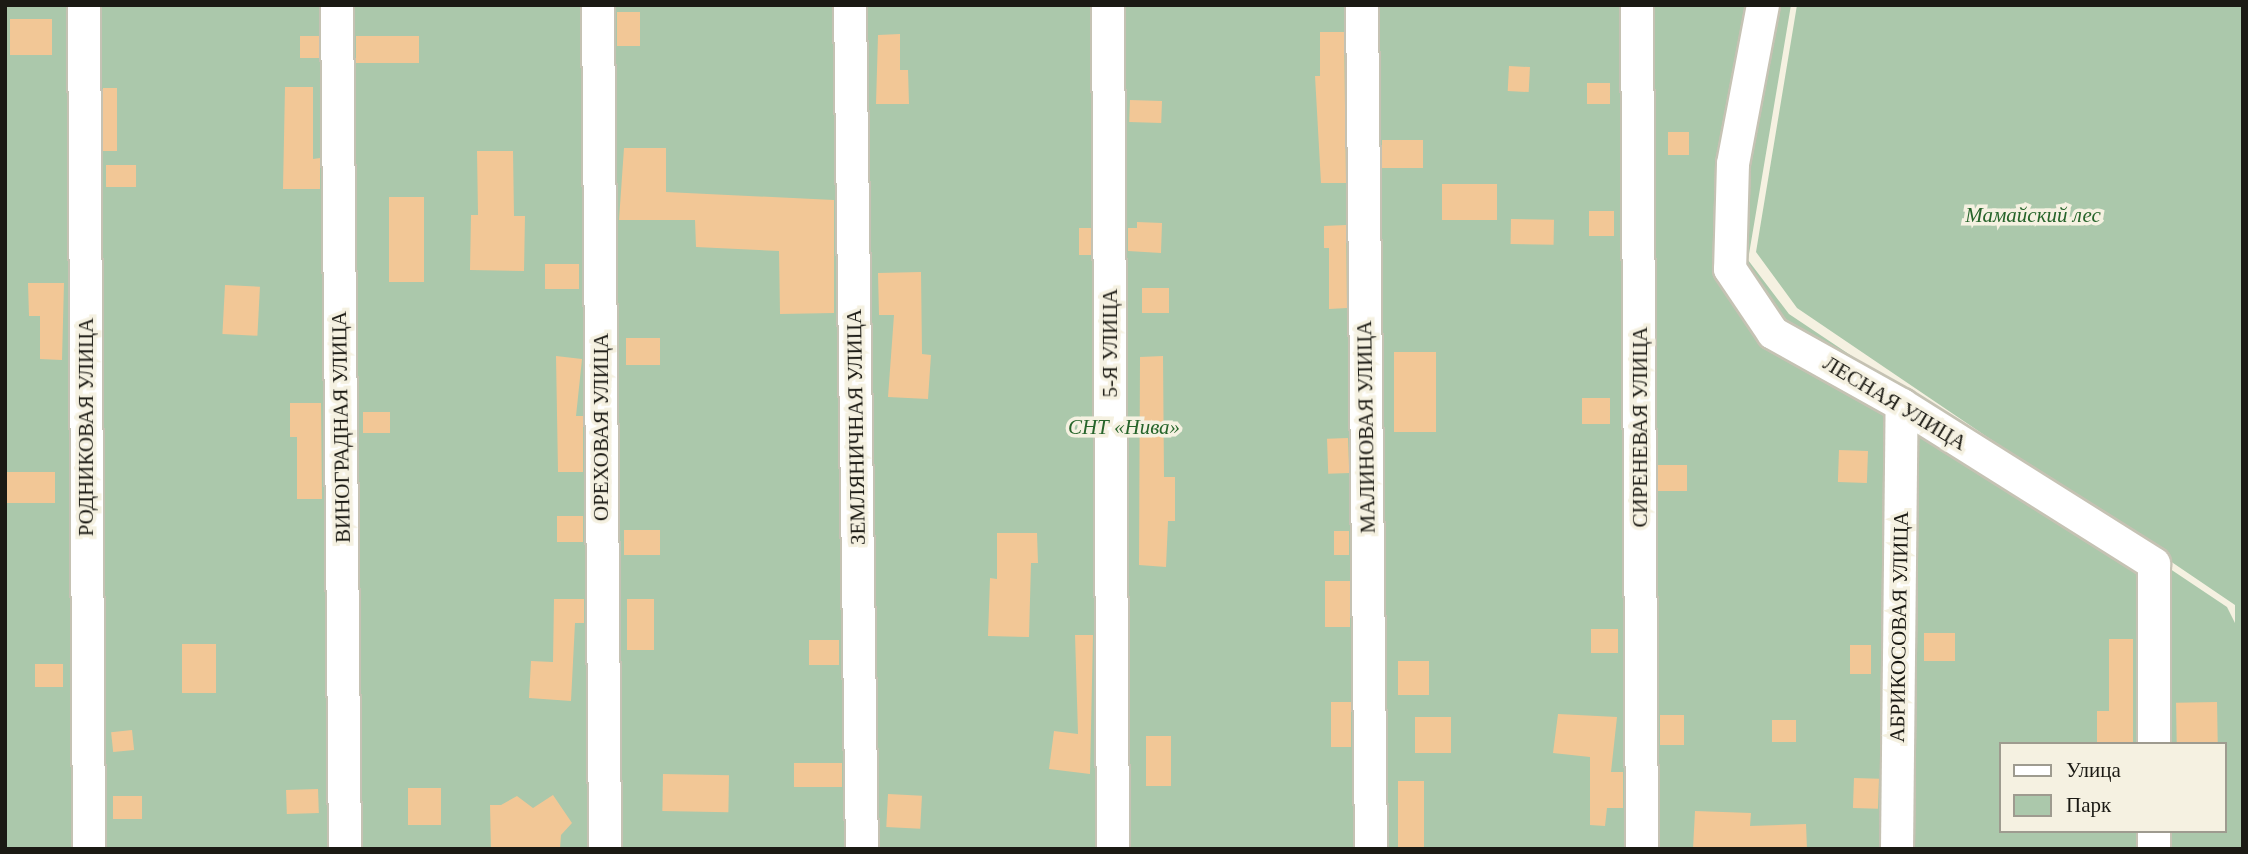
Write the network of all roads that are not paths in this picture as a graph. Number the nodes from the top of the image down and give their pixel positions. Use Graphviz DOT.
graph roads {
  1 [pos="84,5"];
  2 [pos="337,5"];
  3 [pos="598,5"];
  4 [pos="850,5"];
  5 [pos="1108,5"];
  6 [pos="1362,5"];
  7 [pos="1637,5"];
  8 [pos="1763,5"];
  9 [pos="1902,405"];
  10 [pos="2154,742"];
  11 [pos="89,849"];
  12 [pos="345,849"];
  13 [pos="605,849"];
  14 [pos="862,849"];
  15 [pos="1113,849"];
  16 [pos="1371,849"];
  17 [pos="1642,849"];
  18 [pos="1898,849"];
  1 -- 11 [label="street, РОДНИКОВАЯ УЛИЦА"];
  2 -- 12 [label="street, ВИНОГРАДНАЯ УЛИЦА"];
  3 -- 13 [label="street, ОРЕХОВАЯ УЛИЦА"];
  4 -- 14 [label="street, ЗЕМЛЯНИЧНАЯ УЛИЦА"];
  5 -- 15 [label="street, 5-Я УЛИЦА"];
  6 -- 16 [label="street, МАЛИНОВАЯ УЛИЦА"];
  7 -- 17 [label="street, СИРЕНЕВАЯ УЛИЦА"];
  8 -- 9 [label="street, ЛЕСНАЯ УЛИЦА"];
  9 -- 10 [label="street, ЛЕСНАЯ УЛИЦА"];
  9 -- 18 [label="street, АБРИКОСОВАЯ УЛИЦА"];
}
